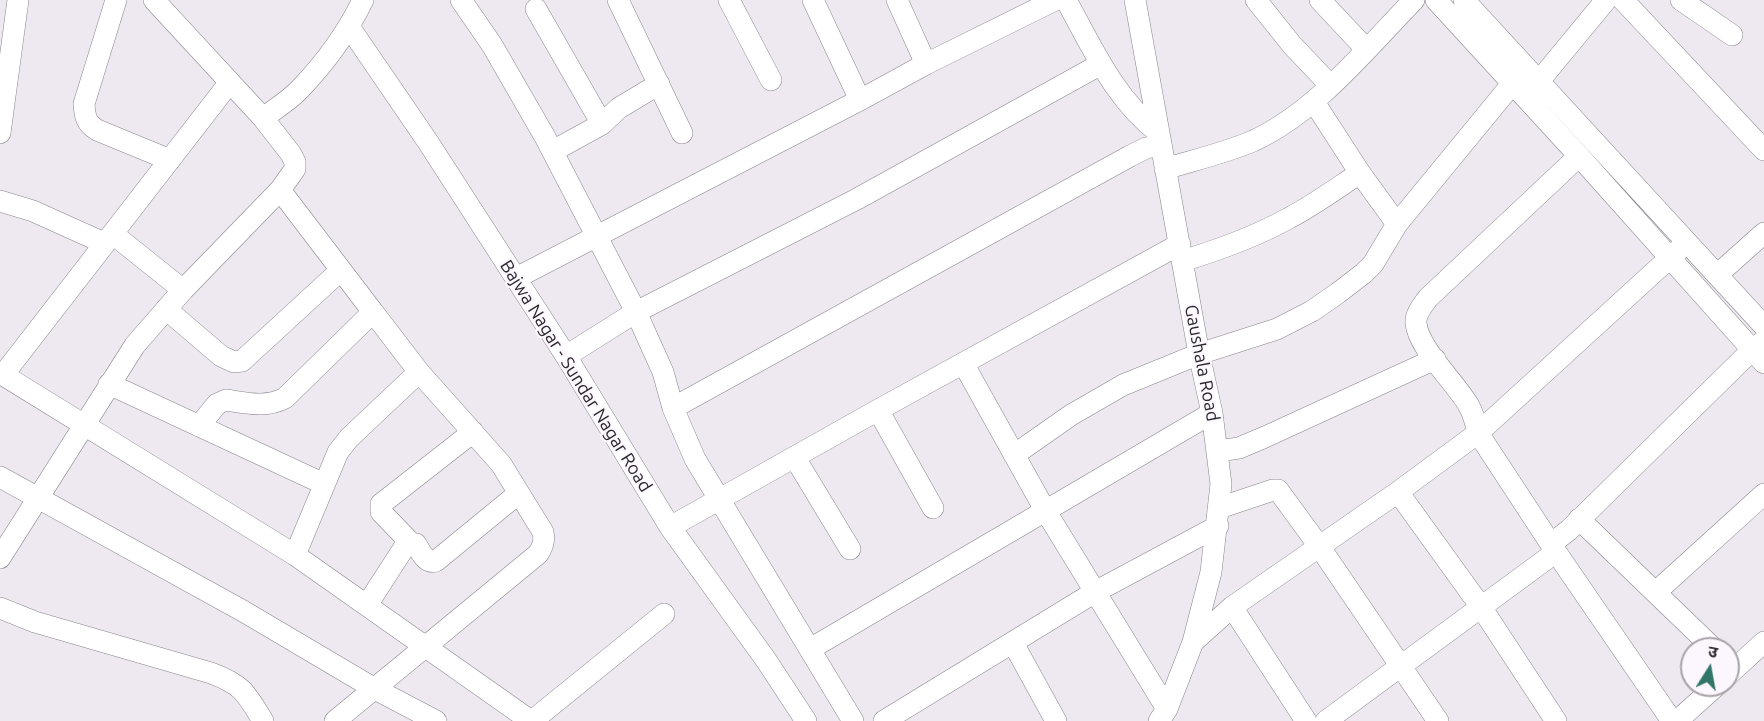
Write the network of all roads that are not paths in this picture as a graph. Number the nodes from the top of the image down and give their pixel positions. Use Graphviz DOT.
graph roads {
  1 [pos="18,0"];
  2 [pos="116,0"];
  3 [pos="154,0"];
  4 [pos="363,0"];
  5 [pos="618,0"];
  6 [pos="729,0"];
  7 [pos="813,0"];
  8 [pos="897,0"];
  9 [pos="1055,0"];
  10 [pos="1066,0"];
  11 [pos="1135,0"];
  12 [pos="1256,0"];
  13 [pos="1320,0"];
  14 [pos="1414,0"];
  15 [pos="1436,0"];
  16 [pos="1464,0"];
  17 [pos="1606,0"];
  18 [pos="1623,0"];
  19 [pos="1681,0"];
  20 [pos="468,3"];
  21 [pos="536,9"];
  22 [pos="350,28"];
  23 [pos="1732,35"];
  24 [pos="1366,49"];
  25 [pos="926,64"];
  26 [pos="1101,64"];
  27 [pos="771,80"];
  28 [pos="230,82"];
  29 [pos="659,84"];
  30 [pos="1330,85"];
  31 [pos="1525,88"];
  32 [pos="860,100"];
  33 [pos="1314,102"];
  34 [pos="263,118"];
  35 [pos="602,124"];
  36 [pos="0,133"];
  37 [pos="682,133"];
  38 [pos="1160,139"];
  39 [pos="1764,150"];
  40 [pos="553,151"];
  41 [pos="1579,156"];
  42 [pos="170,160"];
  43 [pos="1165,169"];
  44 [pos="1360,173"];
  45 [pos="280,190"];
  46 [pos="0,201"];
  47 [pos="1397,224"];
  48 [pos="1764,233"];
  49 [pos="597,235"];
  50 [pos="108,238"];
  51 [pos="1686,243"];
  52 [pos="1181,253"];
  53 [pos="1670,259"];
  54 [pos="341,270"];
  55 [pos="1717,275"];
  56 [pos="516,278"];
  57 [pos="183,290"];
  58 [pos="166,309"];
  59 [pos="373,312"];
  60 [pos="636,312"];
  61 [pos="1764,326"];
  62 [pos="1760,352"];
  63 [pos="1199,354"];
  64 [pos="566,356"];
  65 [pos="1435,359"];
  66 [pos="963,363"];
  67 [pos="419,372"];
  68 [pos="2,374"];
  69 [pos="109,384"];
  70 [pos="673,408"];
  71 [pos="878,410"];
  72 [pos="1212,413"];
  73 [pos="84,424"];
  74 [pos="199,426"];
  75 [pos="473,432"];
  76 [pos="1478,433"];
  77 [pos="1218,452"];
  78 [pos="1014,455"];
  79 [pos="795,458"];
  80 [pos="0,477"];
  81 [pos="324,484"];
  82 [pos="1398,492"];
  83 [pos="519,493"];
  84 [pos="1764,494"];
  85 [pos="38,499"];
  86 [pos="720,499"];
  87 [pos="933,508"];
  88 [pos="1045,510"];
  89 [pos="1218,517"];
  90 [pos="1579,519"];
  91 [pos="670,527"];
  92 [pos="410,542"];
  93 [pos="1319,546"];
  94 [pos="1553,548"];
  95 [pos="850,549"];
  96 [pos="295,555"];
  97 [pos="0,558"];
  98 [pos="1095,592"];
  99 [pos="1656,592"];
  100 [pos="367,605"];
  101 [pos="1232,607"];
  102 [pos="1481,607"];
  103 [pos="0,608"];
  104 [pos="664,614"];
  105 [pos="1702,637"];
  106 [pos="1192,642"];
  107 [pos="1012,643"];
  108 [pos="425,647"];
  109 [pos="810,649"];
  110 [pos="1761,651"];
  111 [pos="1740,663"];
  112 [pos="1400,666"];
  113 [pos="375,688"];
  114 [pos="1703,697"];
  115 [pos="1163,715"];
  116 [pos="263,721"];
  117 [pos="335,721"];
  118 [pos="436,721"];
  119 [pos="531,721"];
  120 [pos="806,721"];
  121 [pos="853,721"];
  122 [pos="884,721"];
  123 [pos="1055,721"];
  124 [pos="1306,721"];
  125 [pos="1326,721"];
  126 [pos="1438,721"];
  127 [pos="1556,721"];
  128 [pos="1675,721"];
  1 -- 36 [label="street"];
  2 -- 42 [label="street"];
  3 -- 28 [label="street"];
  4 -- 22 [label="street"];
  5 -- 29 [label="street"];
  6 -- 27 [label="street"];
  7 -- 32 [label="street"];
  8 -- 25 [label="street"];
  9 -- 25 [label="street"];
  10 -- 26 [label="street"];
  11 -- 38 [label="street, Gaushala Road"];
  12 -- 30 [label="street"];
  13 -- 24 [label="street"];
  14 -- 24 [label="street"];
  15 -- 31 [label="street"];
  16 -- 31 [label="street"];
  17 -- 31 [label="street"];
  18 -- 39 [label="street"];
  19 -- 23 [label="street"];
  20 -- 40 [label="street"];
  21 -- 35 [label="street"];
  22 -- 34 [label="street"];
  22 -- 56 [label="street, Bajwa Nagar - Sundar Nagar Road"];
  24 -- 30 [label="street"];
  25 -- 32 [label="street"];
  26 -- 38 [label="street"];
  26 -- 60 [label="street"];
  28 -- 34 [label="street"];
  28 -- 42 [label="street"];
  29 -- 35 [label="street"];
  29 -- 37 [label="street"];
  30 -- 33 [label="street"];
  31 -- 41 [label="street"];
  31 -- 47 [label="street"];
  31 -- 51 [label="street"];
  32 -- 49 [label="street"];
  33 -- 43 [label="street"];
  33 -- 44 [label="street"];
  34 -- 45 [label="street"];
  35 -- 40 [label="street"];
  38 -- 43 [label="street, Gaushala Road"];
  38 -- 70 [label="street"];
  40 -- 49 [label="street"];
  41 -- 53 [label="street"];
  41 -- 65 [label="street"];
  42 -- 50 [label="street"];
  43 -- 52 [label="street, Gaushala Road"];
  44 -- 47 [label="street"];
  44 -- 52 [label="street"];
  45 -- 54 [label="street"];
  45 -- 57 [label="street"];
  46 -- 50 [label="street"];
  47 -- 63 [label="street"];
  48 -- 55 [label="street"];
  49 -- 56 [label="street"];
  49 -- 60 [label="street"];
  50 -- 57 [label="street"];
  50 -- 68 [label="street"];
  51 -- 53 [label="street"];
  51 -- 55 [label="street"];
  52 -- 63 [label="street, Gaushala Road"];
  52 -- 66 [label="street"];
  53 -- 62 [label="street"];
  53 -- 76 [label="street"];
  54 -- 58 [label="street"];
  54 -- 59 [label="street"];
  55 -- 61 [label="street"];
  56 -- 64 [label="street, Bajwa Nagar - Sundar Nagar Road"];
  57 -- 58 [label="street"];
  58 -- 69 [label="street"];
  59 -- 67 [label="street"];
  59 -- 74 [label="street"];
  60 -- 64 [label="street"];
  60 -- 70 [label="street"];
  62 -- 90 [label="street"];
  63 -- 72 [label="street, Gaushala Road"];
  63 -- 78 [label="street"];
  64 -- 91 [label="street, Bajwa Nagar - Sundar Nagar Road"];
  65 -- 76 [label="street"];
  65 -- 77 [label="street"];
  66 -- 71 [label="street"];
  66 -- 78 [label="street"];
  67 -- 75 [label="street"];
  67 -- 81 [label="street"];
  68 -- 73 [label="street"];
  69 -- 73 [label="street"];
  69 -- 74 [label="street"];
  70 -- 86 [label="street"];
  71 -- 79 [label="street"];
  71 -- 87 [label="street"];
  72 -- 77 [label="street, Gaushala Road"];
  72 -- 88 [label="street"];
  73 -- 85 [label="street"];
  73 -- 96 [label="street"];
  74 -- 81 [label="street"];
  75 -- 83 [label="street"];
  75 -- 92 [label="street"];
  76 -- 82 [label="street"];
  76 -- 94 [label="street"];
  77 -- 89 [label="street, Gaushala Road"];
  78 -- 88 [label="street"];
  79 -- 86 [label="street"];
  79 -- 95 [label="street"];
  80 -- 85 [label="street"];
  81 -- 96 [label="street"];
  82 -- 93 [label="street"];
  82 -- 102 [label="street"];
  83 -- 92 [label="street"];
  83 -- 108 [label="street"];
  84 -- 99 [label="street"];
  85 -- 97 [label="street"];
  85 -- 113 [label="street"];
  86 -- 91 [label="street"];
  86 -- 109 [label="street"];
  88 -- 98 [label="street"];
  88 -- 109 [label="street"];
  89 -- 93 [label="street"];
  89 -- 98 [label="street"];
  89 -- 106 [label="street, Gaushala Road"];
  90 -- 94 [label="street"];
  90 -- 99 [label="street"];
  91 -- 120 [label="street, Bajwa Nagar - Sundar Nagar Road"];
  92 -- 100 [label="street"];
  93 -- 101 [label="street"];
  93 -- 112 [label="street"];
  94 -- 102 [label="street"];
  94 -- 128 [label="street"];
  96 -- 100 [label="street"];
  98 -- 107 [label="street"];
  98 -- 115 [label="street"];
  99 -- 105 [label="street"];
  100 -- 108 [label="street"];
  101 -- 106 [label="street"];
  101 -- 124 [label="street"];
  102 -- 112 [label="street"];
  102 -- 127 [label="street"];
  103 -- 116 [label="street"];
  104 -- 119 [label="street"];
  106 -- 115 [label="street, Gaushala Road"];
  107 -- 122 [label="street"];
  107 -- 123 [label="street"];
  108 -- 113 [label="street"];
  108 -- 119 [label="street"];
  109 -- 121 [label="street"];
  110 -- 111 [label="street"];
  112 -- 125 [label="street"];
  112 -- 126 [label="street"];
  113 -- 117 [label="street"];
  113 -- 118 [label="street"];
  114 -- 128 [label="street"];
}
